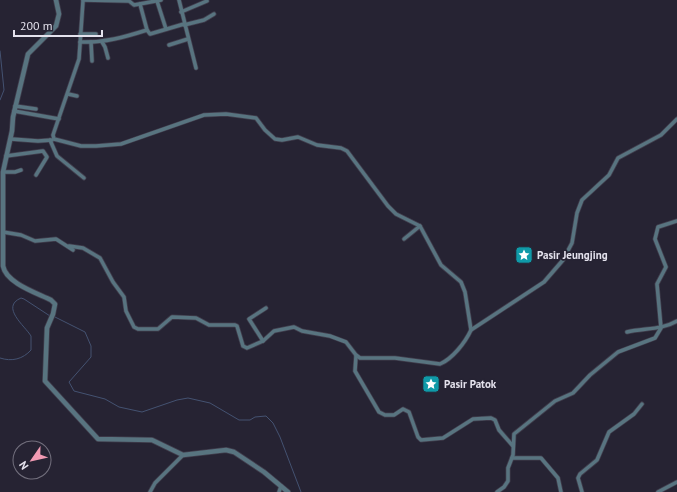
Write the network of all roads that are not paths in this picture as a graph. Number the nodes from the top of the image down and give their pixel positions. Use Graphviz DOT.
graph roads {
  1 [pos="56,0"];
  2 [pos="83,0"];
  3 [pos="179,0"];
  4 [pos="159,1"];
  5 [pos="207,1"];
  6 [pos="140,4"];
  7 [pos="182,12"];
  8 [pos="214,14"];
  9 [pos="184,24"];
  10 [pos="166,29"];
  11 [pos="147,30"];
  12 [pos="80,34"];
  13 [pos="96,34"];
  14 [pos="188,39"];
  15 [pos="80,42"];
  16 [pos="91,42"];
  17 [pos="102,42"];
  18 [pos="169,45"];
  19 [pos="108,58"];
  20 [pos="92,61"];
  21 [pos="196,68"];
  22 [pos="68,94"];
  23 [pos="77,96"];
  24 [pos="15,106"];
  25 [pos="36,109"];
  26 [pos="14,111"];
  27 [pos="59,119"];
  28 [pos="677,119"];
  29 [pos="11,139"];
  30 [pos="52,140"];
  31 [pos="6,156"];
  32 [pos="21,170"];
  33 [pos="3,172"];
  34 [pos="36,175"];
  35 [pos="84,178"];
  36 [pos="677,221"];
  37 [pos="420,226"];
  38 [pos="3,232"];
  39 [pos="404,239"];
  40 [pos="69,246"];
  41 [pos="73,250"];
  42 [pos="266,308"];
  43 [pos="677,321"];
  44 [pos="661,328"];
  45 [pos="471,330"];
  46 [pos="627,332"];
  47 [pos="263,341"];
  48 [pos="356,355"];
  49 [pos="642,404"];
  50 [pos="513,446"];
  51 [pos="183,455"];
  52 [pos="512,458"];
  53 [pos="677,482"];
  54 [pos="281,486"];
  55 [pos="150,492"];
  56 [pos="279,492"];
  57 [pos="288,492"];
  58 [pos="498,492"];
  59 [pos="561,492"];
  60 [pos="582,492"];
  61 [pos="658,492"];
  1 -- 24 [label="street"];
  2 -- 6 [label="street"];
  2 -- 12 [label="street"];
  3 -- 7 [label="street"];
  4 -- 6 [label="street"];
  4 -- 10 [label="street"];
  5 -- 7 [label="street"];
  6 -- 11 [label="street"];
  7 -- 9 [label="street"];
  8 -- 9 [label="street"];
  9 -- 10 [label="street"];
  9 -- 14 [label="street"];
  10 -- 11 [label="street"];
  11 -- 17 [label="street"];
  12 -- 13 [label="street"];
  12 -- 15 [label="street"];
  14 -- 18 [label="street"];
  14 -- 21 [label="street"];
  15 -- 16 [label="street"];
  15 -- 22 [label="street"];
  16 -- 17 [label="street"];
  16 -- 20 [label="street"];
  17 -- 19 [label="street"];
  22 -- 23 [label="street"];
  22 -- 27 [label="street"];
  24 -- 25 [label="street"];
  24 -- 26 [label="street"];
  26 -- 27 [label="street"];
  26 -- 29 [label="street"];
  27 -- 30 [label="street"];
  28 -- 45 [label="street"];
  29 -- 30 [label="street"];
  29 -- 31 [label="street"];
  30 -- 35 [label="street"];
  30 -- 37 [label="street"];
  31 -- 33 [label="street"];
  31 -- 34 [label="street"];
  32 -- 33 [label="street"];
  33 -- 38 [label="street"];
  36 -- 44 [label="street"];
  37 -- 39 [label="street"];
  37 -- 45 [label="street"];
  38 -- 40 [label="street"];
  38 -- 51 [label="street"];
  40 -- 41 [label="street"];
  40 -- 47 [label="street"];
  42 -- 47 [label="street"];
  43 -- 44 [label="street"];
  44 -- 46 [label="street"];
  44 -- 50 [label="street"];
  45 -- 48 [label="street"];
  47 -- 48 [label="street"];
  48 -- 50 [label="street"];
  49 -- 60 [label="street"];
  50 -- 52 [label="street"];
  51 -- 54 [label="street"];
  51 -- 55 [label="street"];
  52 -- 58 [label="street"];
  52 -- 59 [label="street"];
  53 -- 61 [label="street"];
  54 -- 56 [label="street"];
  54 -- 57 [label="street"];
}
